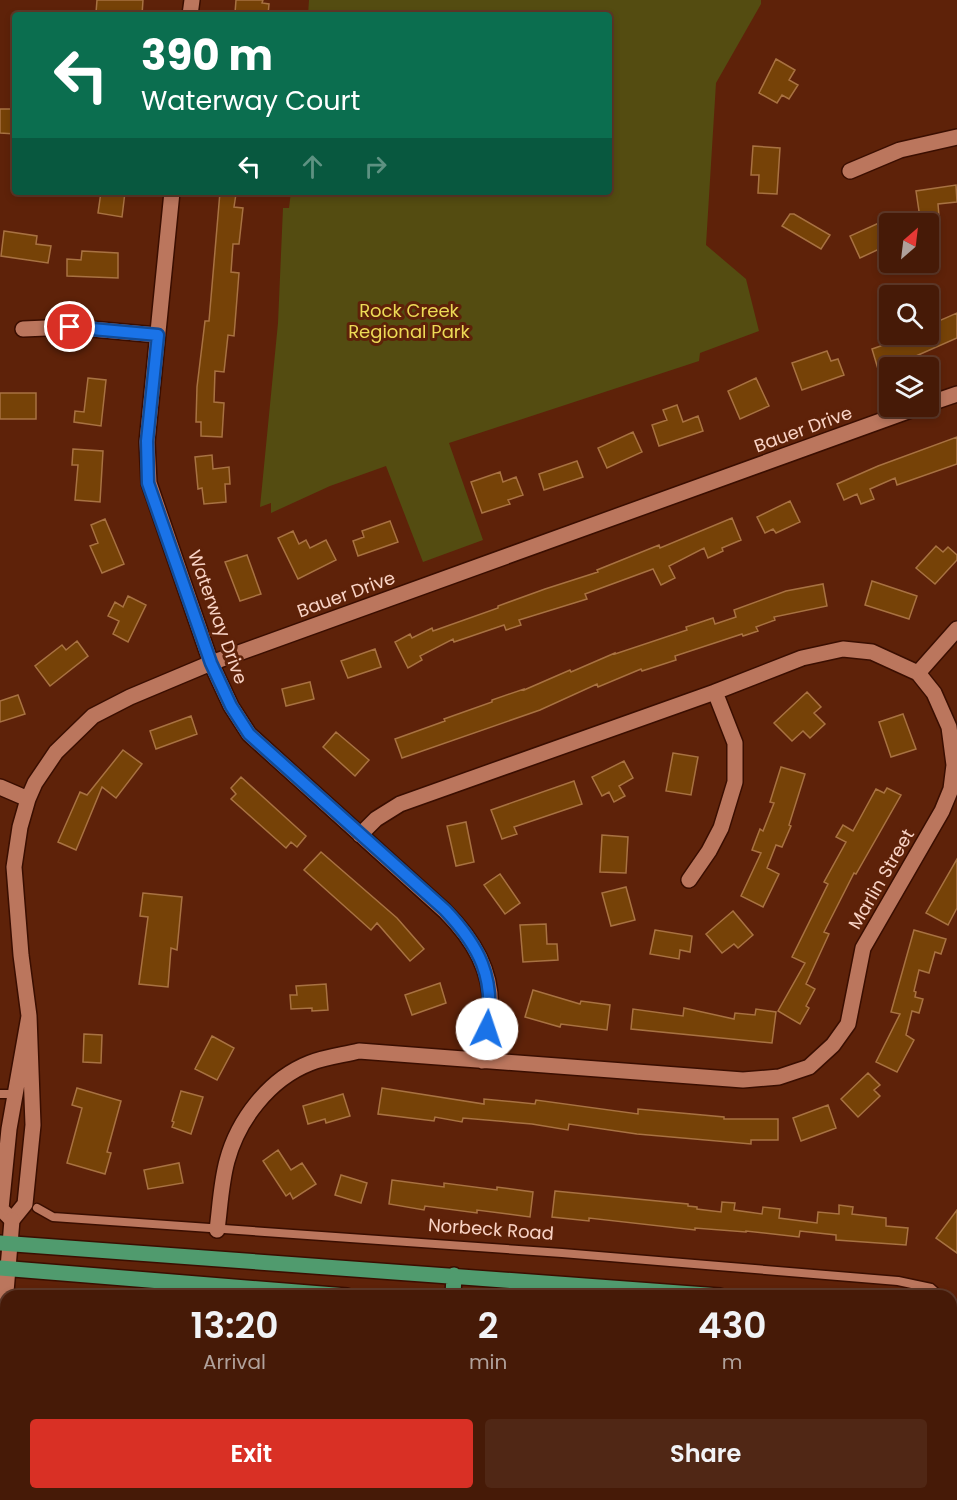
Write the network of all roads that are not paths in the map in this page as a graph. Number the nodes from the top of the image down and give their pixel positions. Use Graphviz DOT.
graph roads {
  1 [pos="957,137"];
  2 [pos="850,171"];
  3 [pos="172,195"];
  4 [pos="23,329"];
  5 [pos="158,335"];
  6 [pos="957,394"];
  7 [pos="939,400"];
  8 [pos="892,417"];
  9 [pos="957,629"];
  10 [pos="211,663"];
  11 [pos="918,673"];
  12 [pos="715,692"];
  13 [pos="0,787"];
  14 [pos="28,799"];
  15 [pos="360,835"];
  16 [pos="690,880"];
  17 [pos="29,1016"];
  18 [pos="482,1061"];
  19 [pos="8,1094"];
  20 [pos="5,1126"];
  21 [pos="26,1196"];
  22 [pos="37,1208"];
  23 [pos="4,1213"];
  24 [pos="217,1230"];
  25 [pos="5,1243"];
  26 [pos="4,1268"];
  27 [pos="454,1275"];
  28 [pos="3,1290"];
  29 [pos="274,1290"];
  30 [pos="453,1290"];
  31 [pos="644,1290"];
  32 [pos="933,1290"];
  1 -- 2 [label="street"];
  3 -- 5 [label="street, Waterway Drive"];
  4 -- 5 [label="street"];
  5 -- 10 [label="street, Waterway Drive"];
  6 -- 7 [label="street"];
  8 -- 10 [label="street, Bauer Drive"];
  9 -- 11 [label="street"];
  10 -- 14 [label="street, Bauer Drive"];
  10 -- 15 [label="street, Waterway Drive"];
  11 -- 12 [label="street, Marlin Street"];
  11 -- 18 [label="street, Marlin Street"];
  12 -- 15 [label="street, Marlin Street"];
  12 -- 16 [label="street"];
  13 -- 14 [label="street"];
  14 -- 17 [label="street, Bauer Drive"];
  15 -- 18 [label="street, Waterway Drive"];
  17 -- 19 [label="street, Bauer Drive"];
  17 -- 21 [label="street, Bauer Drive"];
  18 -- 24 [label="street, Marlin Street"];
  19 -- 20 [label="street, Bauer Drive"];
  20 -- 23 [label="street, Bauer Drive"];
  21 -- 22 [label="street"];
  21 -- 23 [label="street, Bauer Drive"];
  22 -- 24 [label="lane, Norbeck Road"];
  23 -- 25 [label="street, Bauer Drive"];
  24 -- 32 [label="lane, Norbeck Road"];
  25 -- 26 [label="street, Bauer Drive"];
  25 -- 27 [label="main road"];
  26 -- 28 [label="street, Bauer Drive"];
  26 -- 29 [label="main road"];
  27 -- 30 [label="main road"];
  27 -- 31 [label="main road"];
}
